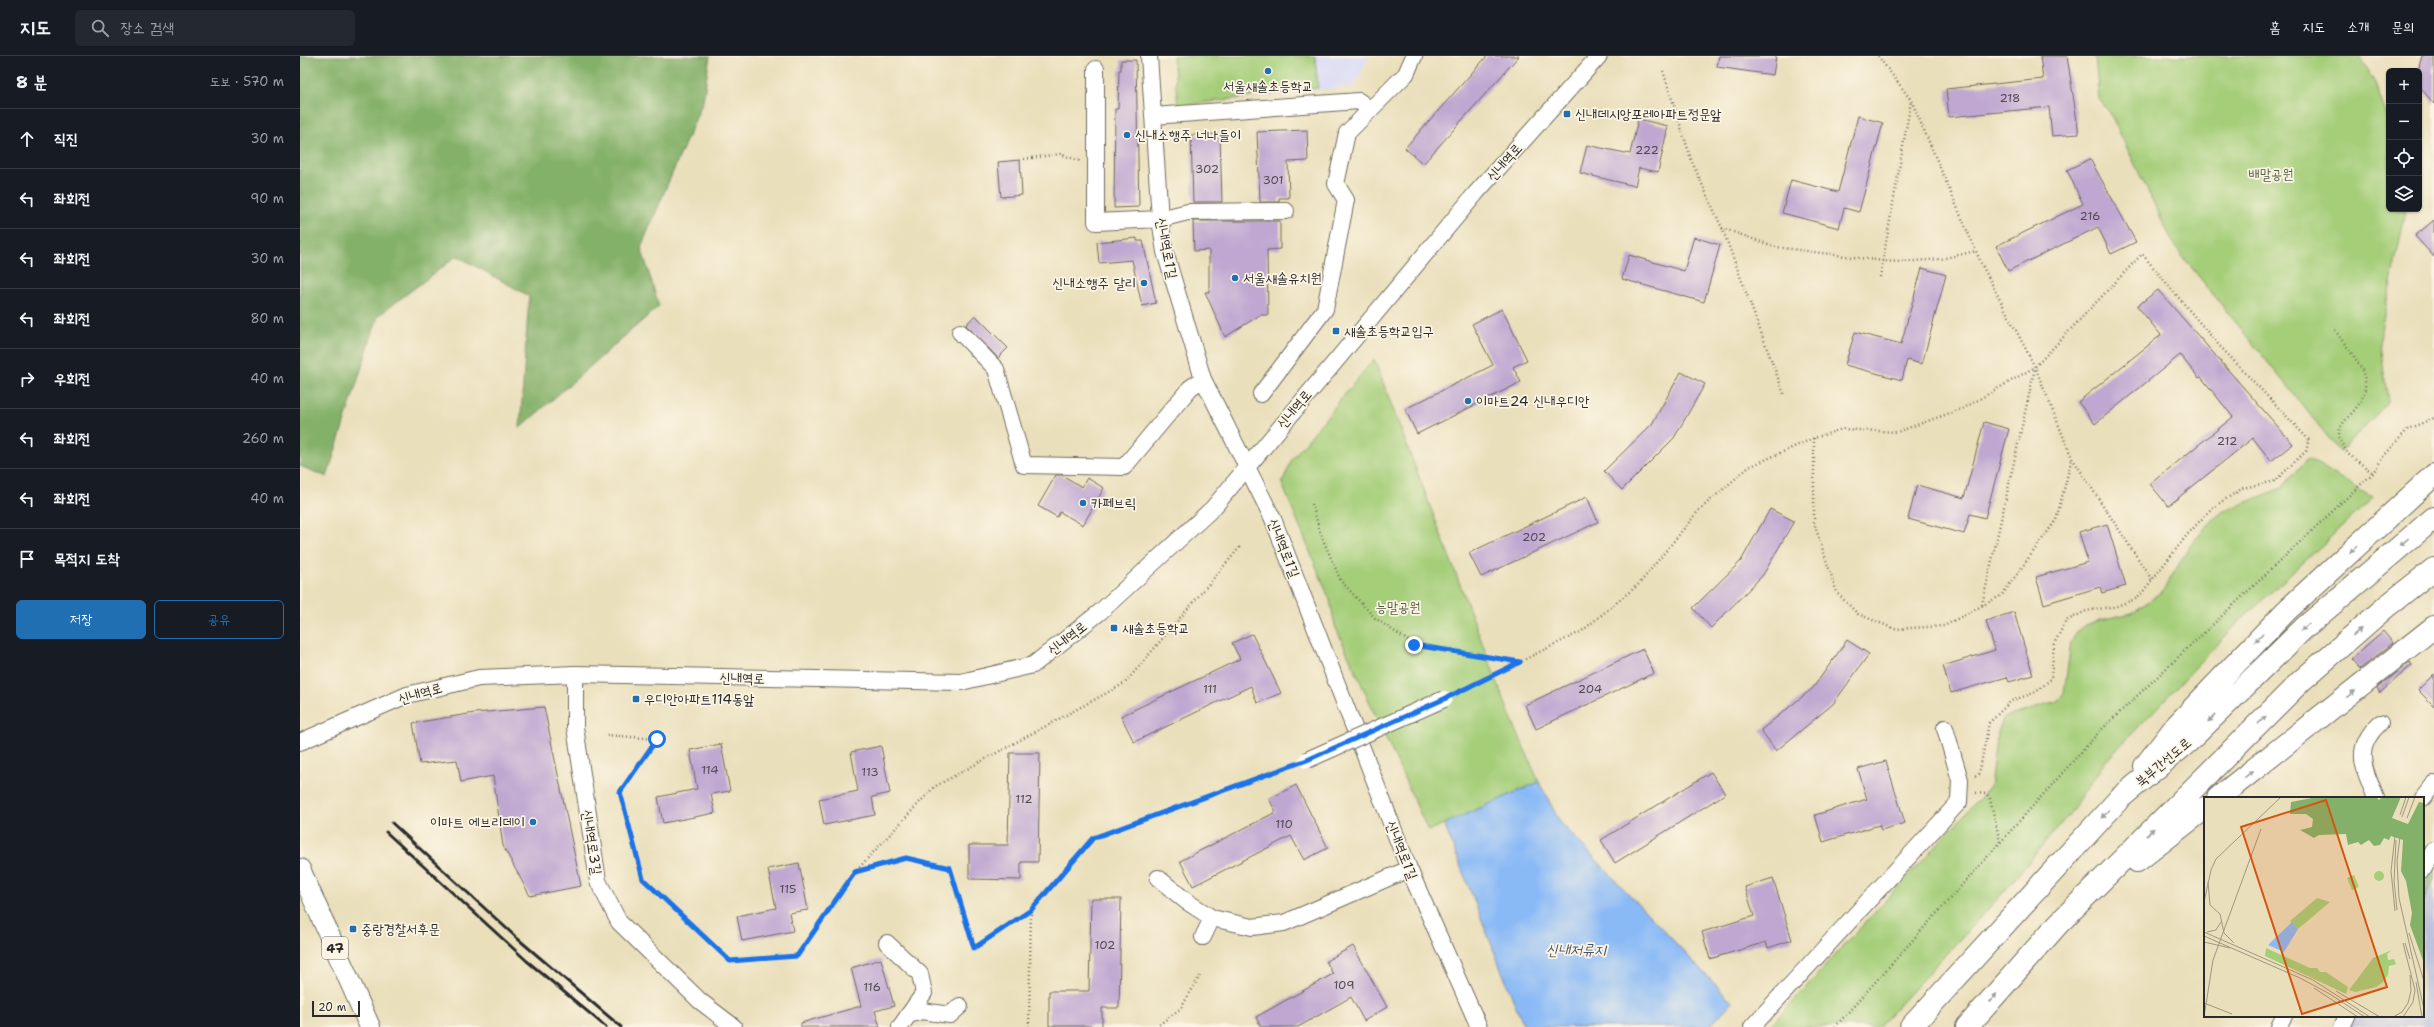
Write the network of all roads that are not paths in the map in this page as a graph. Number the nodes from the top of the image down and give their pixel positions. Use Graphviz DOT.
graph roads {
  1 [pos="1149,56"];
  2 [pos="1414,56"];
  3 [pos="1599,56"];
  4 [pos="1096,69"];
  5 [pos="1370,110"];
  6 [pos="1153,116"];
  7 [pos="1286,211"];
  8 [pos="1160,219"];
  9 [pos="960,332"];
  10 [pos="1203,379"];
  11 [pos="1261,394"];
  12 [pos="1247,466"];
  13 [pos="2434,475"];
  14 [pos="2434,518"];
  15 [pos="2434,569"];
  16 [pos="2434,574"];
  17 [pos="2387,606"];
  18 [pos="2434,627"];
  19 [pos="575,674"];
  20 [pos="1444,699"];
  21 [pos="2380,723"];
  22 [pos="1945,728"];
  23 [pos="300,742"];
  24 [pos="1307,760"];
  25 [pos="2434,784"];
  26 [pos="2219,797"];
  27 [pos="2376,797"];
  28 [pos="2424,797"];
  29 [pos="2120,798"];
  30 [pos="2204,809"];
  31 [pos="2434,850"];
  32 [pos="2424,868"];
  33 [pos="300,869"];
  34 [pos="1408,869"];
  35 [pos="1158,878"];
  36 [pos="1212,918"];
  37 [pos="2058,924"];
  38 [pos="1203,937"];
  39 [pos="887,943"];
  40 [pos="960,1006"];
  41 [pos="2284,1017"];
  42 [pos="2347,1017"];
  43 [pos="904,1021"];
  44 [pos="1753,1026"];
  45 [pos="370,1027"];
  46 [pos="734,1027"];
  47 [pos="1479,1027"];
  48 [pos="1911,1027"];
  49 [pos="1968,1027"];
  50 [pos="2279,1027"];
  51 [pos="2342,1027"];
  1 -- 6 [label="street, 신내역로1길"];
  2 -- 5 [label="street"];
  3 -- 12 [label="street, 신내역로"];
  4 -- 8 [label="street"];
  5 -- 6 [label="street"];
  5 -- 11 [label="street"];
  6 -- 8 [label="street, 신내역로1길"];
  7 -- 8 [label="street"];
  8 -- 10 [label="street, 신내역로1길"];
  9 -- 10 [label="street"];
  10 -- 12 [label="street, 신내역로1길"];
  12 -- 19 [label="street, 신내역로"];
  12 -- 34 [label="street, 신내역로1길"];
  13 -- 29 [label="highway, one-way"];
  14 -- 29 [label="highway, 북부간선도로, one-way"];
  15 -- 17 [label="highway"];
  16 -- 17 [label="highway"];
  37 -- 17 [label="highway, one-way"];
  26 -- 18 [label="highway, one-way"];
  19 -- 23 [label="street, 신내역로"];
  19 -- 46 [label="street, 신내역로3길"];
  20 -- 24 [label="street, bridge"];
  21 -- 27 [label="street"];
  22 -- 44 [label="street"];
  25 -- 28 [label="street"];
  29 -- 48 [label="highway, 북부간선도로, one-way"];
  30 -- 37 [label="highway"];
  31 -- 32 [label="street"];
  33 -- 45 [label="main road, 47"];
  34 -- 36 [label="street"];
  34 -- 47 [label="street, 신내역로1길"];
  35 -- 36 [label="street"];
  36 -- 38 [label="street"];
  49 -- 37 [label="highway, one-way"];
  39 -- 43 [label="street"];
  40 -- 43 [label="street"];
  41 -- 50 [label="street"];
  42 -- 51 [label="street"];
}
